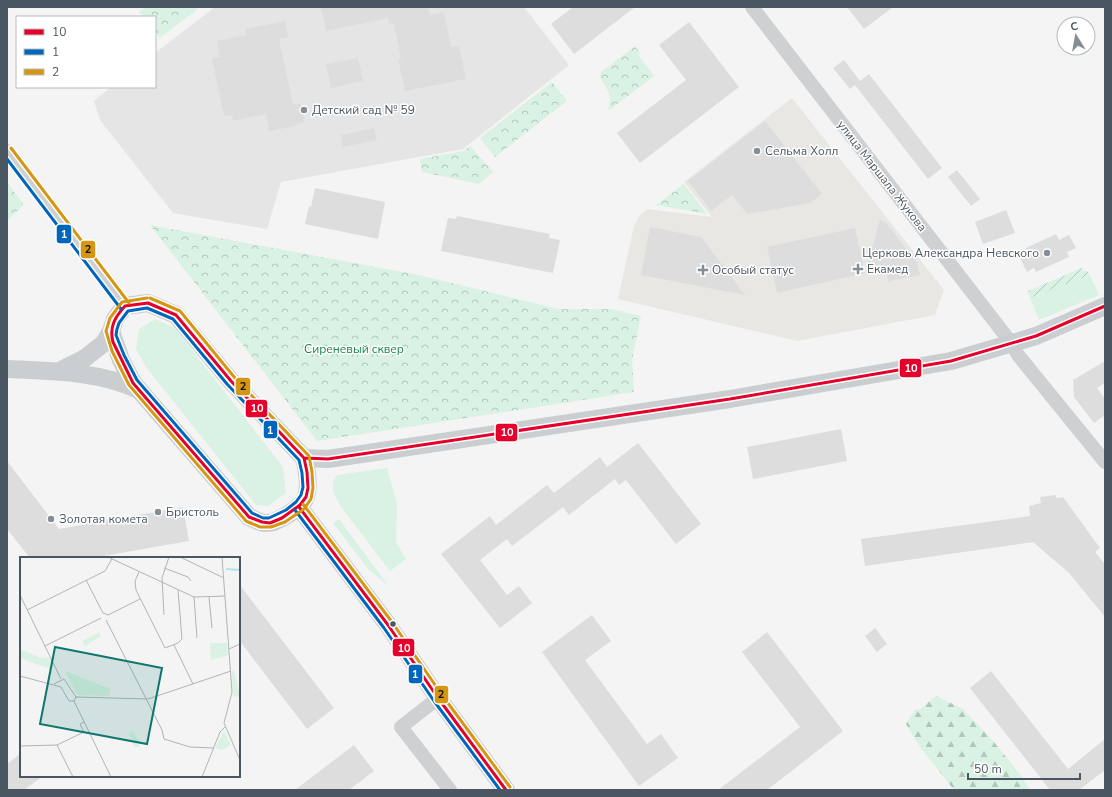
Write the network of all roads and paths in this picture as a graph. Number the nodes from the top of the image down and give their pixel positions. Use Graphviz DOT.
graph roads {
  1 [pos="752,7"];
  2 [pos="7,151"];
  3 [pos="125,306"];
  4 [pos="1105,306"];
  5 [pos="111,331"];
  6 [pos="1012,344"];
  7 [pos="7,369"];
  8 [pos="59,371"];
  9 [pos="140,390"];
  10 [pos="304,458"];
  11 [pos="1105,462"];
  12 [pos="299,507"];
  13 [pos="438,698"];
  14 [pos="450,790"];
  15 [pos="506,790"];
  1 -- 6 [label="street, улица Маршала Жукова"];
  2 -- 3 [label="street"];
  3 -- 5 [label="main road"];
  3 -- 10 [label="main road"];
  4 -- 6 [label="main road"];
  5 -- 8 [label="main road"];
  5 -- 9 [label="main road"];
  6 -- 10 [label="main road"];
  6 -- 11 [label="street, улица Маршала Жукова"];
  7 -- 8 [label="main road"];
  8 -- 9 [label="main road"];
  9 -- 12 [label="main road"];
  10 -- 12 [label="main road"];
  12 -- 13 [label="main road"];
  13 -- 14 [label="street"];
  13 -- 15 [label="main road"];
}
